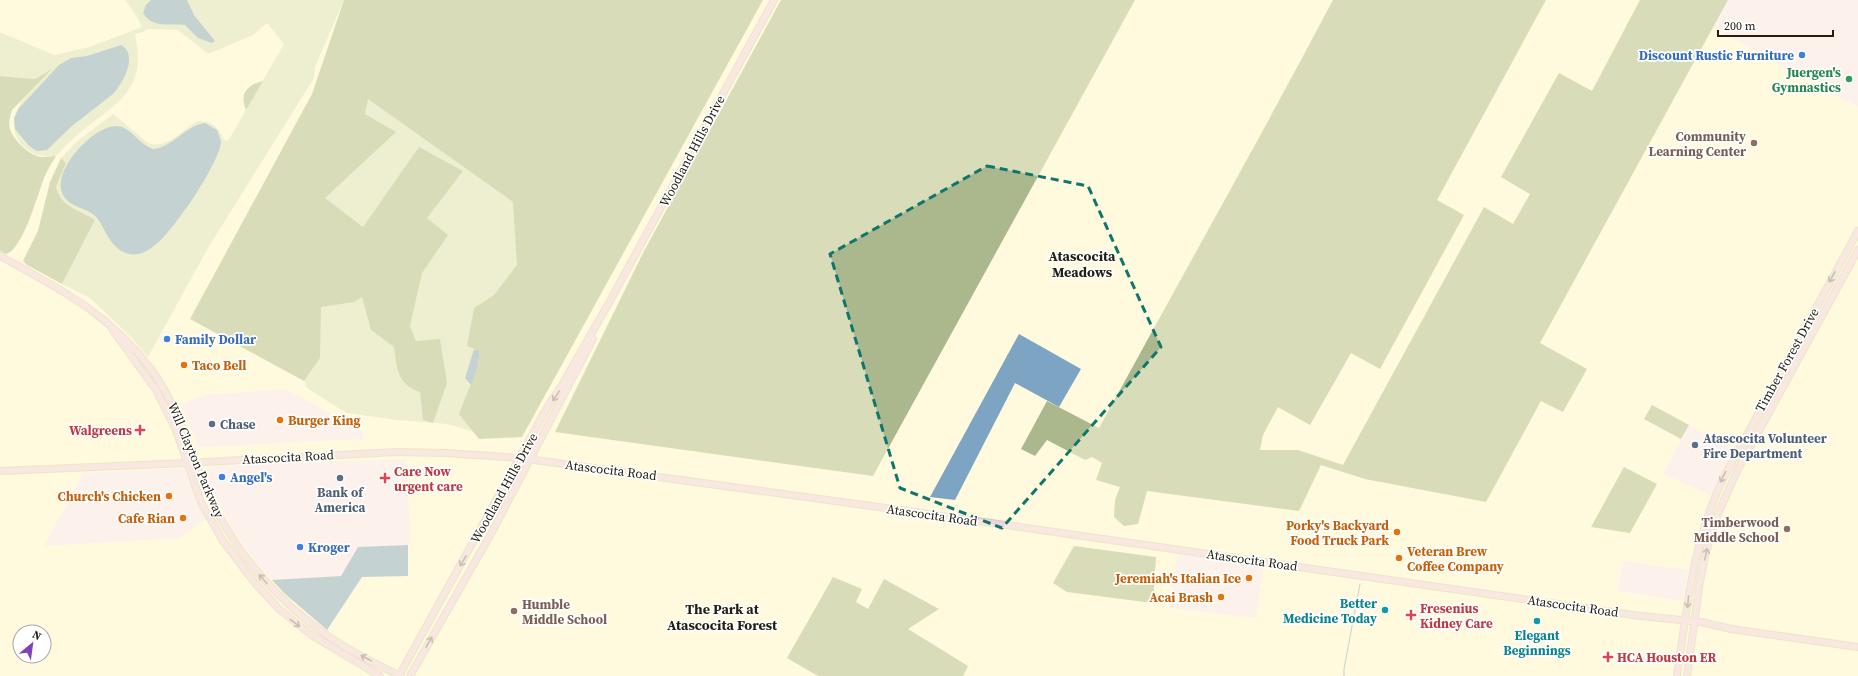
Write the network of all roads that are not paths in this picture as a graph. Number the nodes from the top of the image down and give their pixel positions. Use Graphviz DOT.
graph roads {
  1 [pos="774,0"];
  2 [pos="1858,231"];
  3 [pos="1858,250"];
  4 [pos="0,256"];
  5 [pos="1839,265"];
  6 [pos="1848,269"];
  7 [pos="610,301"];
  8 [pos="109,324"];
  9 [pos="162,386"];
  10 [pos="156,390"];
  11 [pos="520,458"];
  12 [pos="531,460"];
  13 [pos="187,463"];
  14 [pos="196,463"];
  15 [pos="0,471"];
  16 [pos="444,595"];
  17 [pos="452,602"];
  18 [pos="1685,620"];
  19 [pos="1695,621"];
  20 [pos="1858,647"];
  21 [pos="380,676"];
  22 [pos="400,676"];
  23 [pos="410,676"];
  24 [pos="1677,676"];
  25 [pos="1687,676"];
  1 -- 7 [label="main road, Woodland Hills Drive"];
  2 -- 5 [label="main road, Timber Forest Drive"];
  3 -- 6 [label="main road, Timber Forest Drive"];
  4 -- 8 [label="main road, Will Clayton Parkway"];
  5 -- 6 [label="main road"];
  5 -- 18 [label="main road, Timber Forest Drive, one-way"];
  19 -- 6 [label="main road, Timber Forest Drive, one-way"];
  7 -- 11 [label="main road, Woodland Hills Drive, one-way"];
  7 -- 12 [label="main road, Woodland Hills Drive"];
  8 -- 9 [label="main road, Will Clayton Parkway"];
  8 -- 10 [label="main road, Will Clayton Parkway"];
  9 -- 10 [label="main road"];
  9 -- 14 [label="main road, Will Clayton Parkway"];
  10 -- 13 [label="main road, Will Clayton Parkway"];
  11 -- 12 [label="main road, Atascocita Road"];
  11 -- 14 [label="main road, Atascocita Road"];
  11 -- 16 [label="main road, Woodland Hills Drive, one-way"];
  12 -- 17 [label="main road, Woodland Hills Drive"];
  12 -- 18 [label="main road, Atascocita Road"];
  13 -- 14 [label="main road, Atascocita Road"];
  13 -- 15 [label="main road, Atascocita Road"];
  13 -- 21 [label="main road, Will Clayton Parkway, one-way"];
  22 -- 14 [label="main road, Will Clayton Parkway, one-way"];
  16 -- 17 [label="main road"];
  16 -- 22 [label="main road, Woodland Hills Drive"];
  23 -- 17 [label="main road, Woodland Hills Drive, one-way"];
  18 -- 19 [label="main road, Atascocita Road"];
  18 -- 24 [label="main road, Timber Forest Drive"];
  19 -- 20 [label="main road, Atascocita Road"];
  19 -- 25 [label="main road, Timber Forest Drive"];
}
